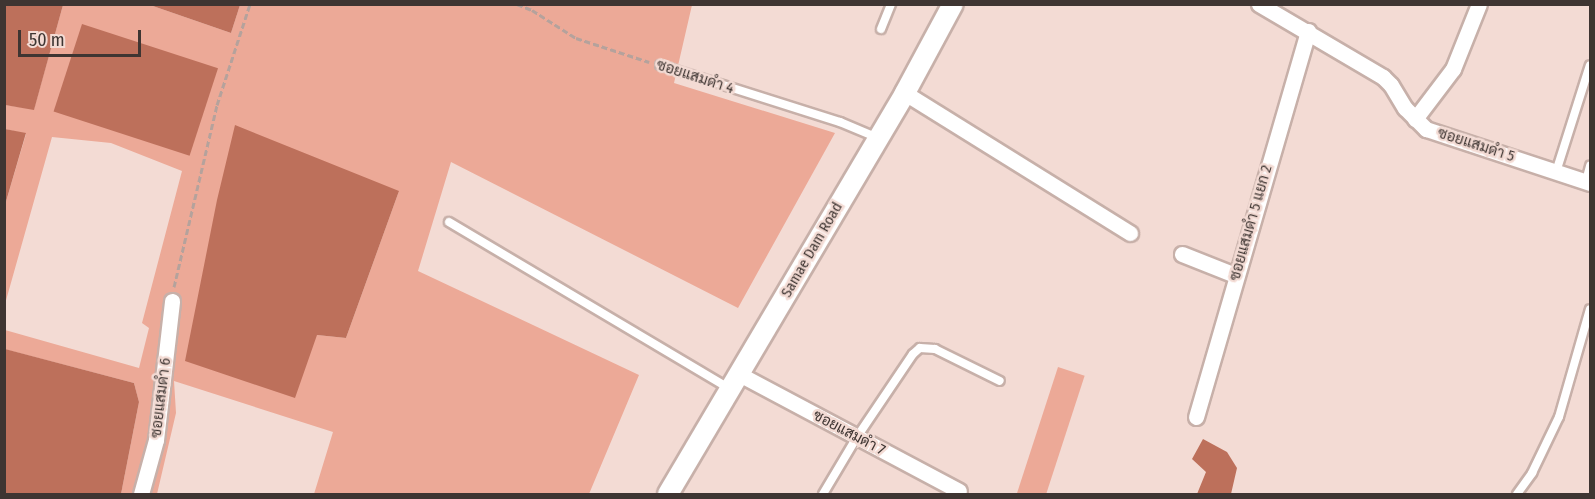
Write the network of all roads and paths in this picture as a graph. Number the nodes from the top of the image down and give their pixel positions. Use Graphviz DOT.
graph roads {
  1 [pos="250,4"];
  2 [pos="517,4"];
  3 [pos="891,4"];
  4 [pos="953,4"];
  5 [pos="1259,4"];
  6 [pos="1479,4"];
  7 [pos="881,29"];
  8 [pos="1308,31"];
  9 [pos="660,65"];
  10 [pos="1590,65"];
  11 [pos="905,93"];
  12 [pos="1415,119"];
  13 [pos="878,138"];
  14 [pos="1590,166"];
  15 [pos="1556,172"];
  16 [pos="1588,182"];
  17 [pos="449,222"];
  18 [pos="1130,233"];
  19 [pos="1182,254"];
  20 [pos="1235,275"];
  21 [pos="172,301"];
  22 [pos="1590,309"];
  23 [pos="1000,381"];
  24 [pos="735,382"];
  25 [pos="1196,417"];
  26 [pos="857,437"];
  27 [pos="959,491"];
  28 [pos="141,495"];
  29 [pos="668,495"];
  30 [pos="823,495"];
  31 [pos="1517,495"];
  1 -- 21 [label="path"];
  2 -- 9 [label="path, ซอยแสมดำ 4"];
  3 -- 7 [label="lane"];
  4 -- 11 [label="street, Samae Dam Road"];
  5 -- 8 [label="street, ซอยแสมดำ 5"];
  6 -- 12 [label="street"];
  8 -- 12 [label="street, ซอยแสมดำ 5"];
  8 -- 20 [label="street, ซอยแสมดำ 5 แยก 2"];
  9 -- 13 [label="lane, ซอยแสมดำ 4"];
  10 -- 15 [label="lane"];
  11 -- 13 [label="street, Samae Dam Road"];
  11 -- 18 [label="street"];
  12 -- 15 [label="street, ซอยแสมดำ 5"];
  13 -- 24 [label="street, Samae Dam Road"];
  14 -- 16 [label="lane"];
  15 -- 16 [label="street, ซอยแสมดำ 5"];
  17 -- 24 [label="lane"];
  19 -- 20 [label="street"];
  20 -- 25 [label="street, ซอยแสมดำ 5 แยก 2"];
  21 -- 28 [label="street, ซอยแสมดำ 6"];
  22 -- 31 [label="lane"];
  23 -- 26 [label="lane"];
  24 -- 26 [label="street, ซอยแสมดำ 7"];
  24 -- 29 [label="street, Samae Dam Road"];
  26 -- 27 [label="street, ซอยแสมดำ 7"];
  26 -- 30 [label="lane"];
}
